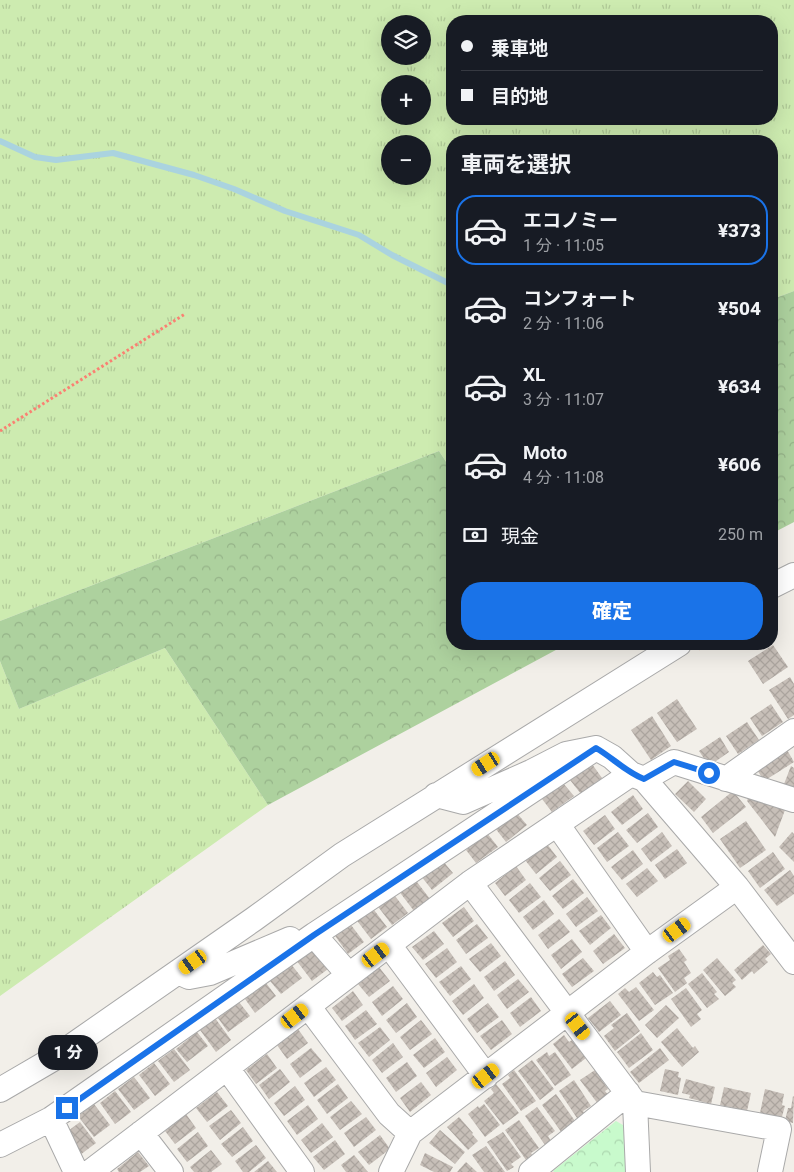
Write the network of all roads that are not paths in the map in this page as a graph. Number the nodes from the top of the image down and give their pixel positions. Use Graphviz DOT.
graph roads {
  1 [pos="794,575"];
  2 [pos="778,583"];
  3 [pos="669,650"];
  4 [pos="794,731"];
  5 [pos="596,748"];
  6 [pos="638,777"];
  7 [pos="726,778"];
  8 [pos="436,796"];
  9 [pos="794,800"];
  10 [pos="556,824"];
  11 [pos="470,883"];
  12 [pos="736,887"];
  13 [pos="314,935"];
  14 [pos="389,945"];
  15 [pos="647,952"];
  16 [pos="794,962"];
  17 [pos="178,972"];
  18 [pos="349,975"];
  19 [pos="308,1006"];
  20 [pos="568,1013"];
  21 [pos="227,1068"];
  22 [pos="486,1076"];
  23 [pos="0,1090"];
  24 [pos="632,1098"];
  25 [pos="51,1120"];
  26 [pos="141,1133"];
  27 [pos="410,1134"];
  28 [pos="0,1145"];
  29 [pos="76,1172"];
  30 [pos="90,1172"];
  31 [pos="171,1172"];
  32 [pos="302,1172"];
  33 [pos="391,1172"];
  34 [pos="530,1172"];
  35 [pos="638,1172"];
  36 [pos="770,1172"];
  1 -- 2 [label="street"];
  3 -- 8 [label="street"];
  4 -- 7 [label="street"];
  5 -- 6 [label="street"];
  5 -- 8 [label="street"];
  5 -- 13 [label="street"];
  6 -- 7 [label="street"];
  6 -- 10 [label="street"];
  6 -- 12 [label="street"];
  7 -- 9 [label="street"];
  8 -- 17 [label="street"];
  10 -- 11 [label="street"];
  10 -- 15 [label="street"];
  11 -- 14 [label="street"];
  11 -- 20 [label="street"];
  12 -- 15 [label="street"];
  12 -- 16 [label="street"];
  13 -- 17 [label="street"];
  13 -- 18 [label="street"];
  13 -- 25 [label="street"];
  14 -- 18 [label="street"];
  14 -- 22 [label="street"];
  15 -- 20 [label="street"];
  17 -- 23 [label="street"];
  18 -- 19 [label="street"];
  19 -- 21 [label="street"];
  19 -- 27 [label="street"];
  20 -- 22 [label="street"];
  20 -- 24 [label="street"];
  21 -- 26 [label="street"];
  21 -- 32 [label="street"];
  22 -- 27 [label="street"];
  24 -- 34 [label="street"];
  24 -- 35 [label="street"];
  24 -- 36 [label="street"];
  25 -- 28 [label="street"];
  25 -- 29 [label="street"];
  26 -- 30 [label="street"];
  26 -- 31 [label="street"];
  27 -- 33 [label="street"];
}
